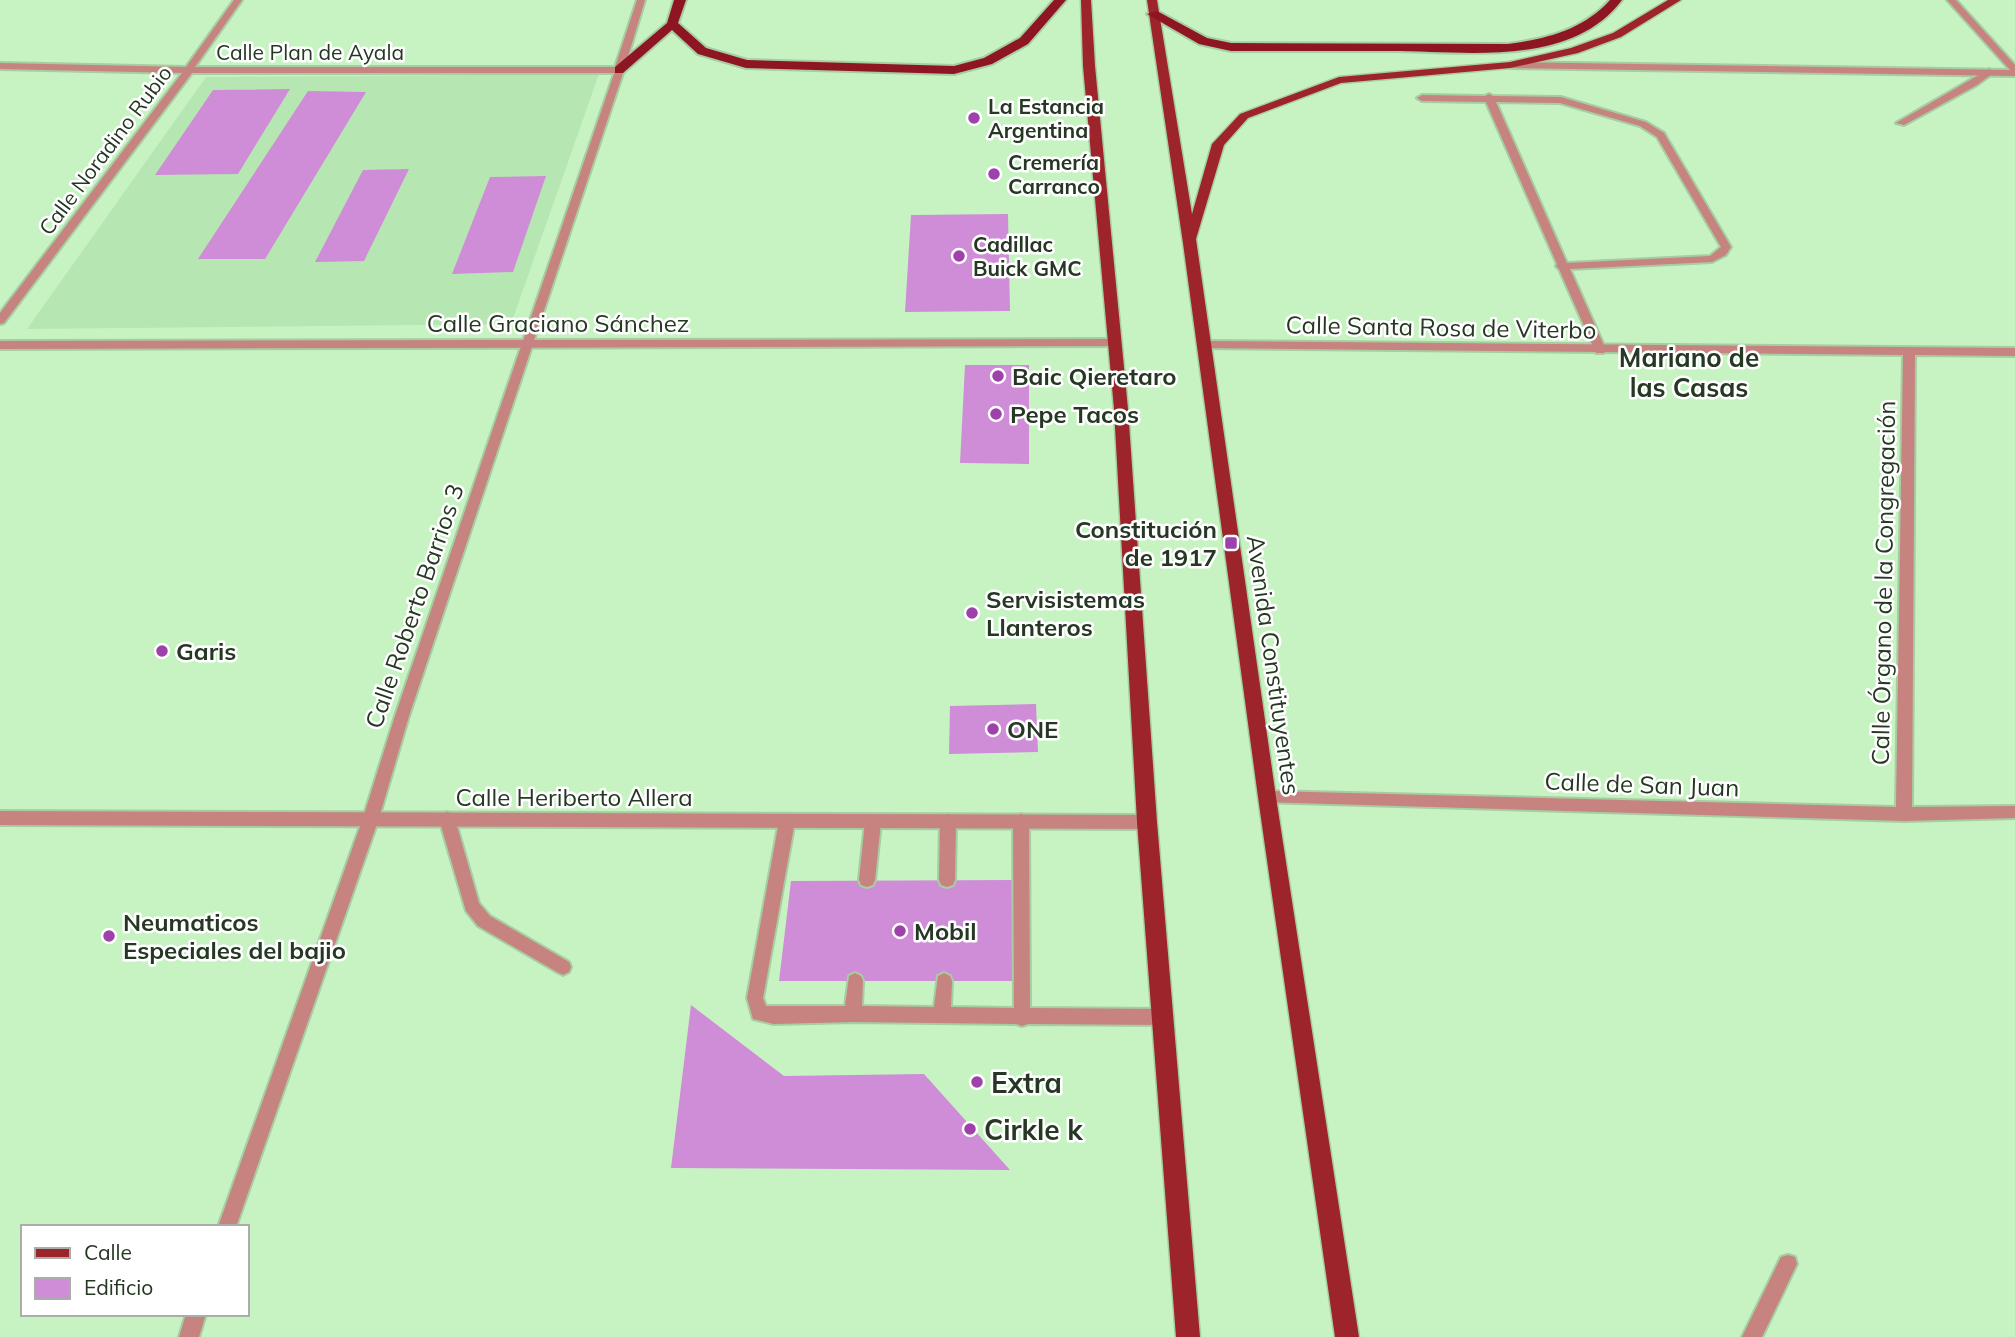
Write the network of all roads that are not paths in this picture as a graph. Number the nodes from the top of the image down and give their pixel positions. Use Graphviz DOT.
graph roads {
  1 [pos="238,0"];
  2 [pos="641,0"];
  3 [pos="680,0"];
  4 [pos="1060,0"];
  5 [pos="1086,0"];
  6 [pos="1152,0"];
  7 [pos="1616,0"];
  8 [pos="1676,0"];
  9 [pos="1951,0"];
  10 [pos="1153,14"];
  11 [pos="672,24"];
  12 [pos="1510,65"];
  13 [pos="0,66"];
  14 [pos="189,70"];
  15 [pos="619,70"];
  16 [pos="2015,71"];
  17 [pos="1989,72"];
  18 [pos="1489,97"];
  19 [pos="1422,98"];
  20 [pos="1901,123"];
  21 [pos="1190,243"];
  22 [pos="1561,266"];
  23 [pos="0,321"];
  24 [pos="1115,343"];
  25 [pos="529,344"];
  26 [pos="0,345"];
  27 [pos="1203,345"];
  28 [pos="1600,349"];
  29 [pos="1909,352"];
  30 [pos="2015,352"];
  31 [pos="1268,797"];
  32 [pos="2015,811"];
  33 [pos="1904,814"];
  34 [pos="0,818"];
  35 [pos="371,818"];
  36 [pos="447,818"];
  37 [pos="788,821"];
  38 [pos="948,821"];
  39 [pos="1021,821"];
  40 [pos="1147,821"];
  41 [pos="873,822"];
  42 [pos="867,880"];
  43 [pos="947,880"];
  44 [pos="563,967"];
  45 [pos="855,981"];
  46 [pos="944,981"];
  47 [pos="853,1014"];
  48 [pos="942,1016"];
  49 [pos="1165,1017"];
  50 [pos="1022,1018"];
  51 [pos="228,1225"];
  52 [pos="1787,1265"];
  53 [pos="196,1316"];
  54 [pos="188,1337"];
  55 [pos="1188,1337"];
  56 [pos="1348,1337"];
  57 [pos="1752,1337"];
  1 -- 14 [label="street, Calle Noradino Rubio"];
  2 -- 15 [label="street, Calle Roberto Barrios 3"];
  3 -- 11 [label="highway"];
  4 -- 11 [label="highway"];
  5 -- 24 [label="main road"];
  6 -- 10 [label="main road, Avenida Constituyentes"];
  7 -- 10 [label="highway"];
  8 -- 12 [label="main road"];
  9 -- 16 [label="street"];
  10 -- 21 [label="main road, Avenida Constituyentes"];
  11 -- 15 [label="highway"];
  12 -- 17 [label="street"];
  12 -- 21 [label="main road"];
  13 -- 14 [label="street, Calle Plan de Ayala"];
  14 -- 15 [label="street, Calle Plan de Ayala"];
  14 -- 23 [label="street, Calle Noradino Rubio"];
  15 -- 25 [label="street, Calle Roberto Barrios 3"];
  16 -- 17 [label="street"];
  17 -- 20 [label="street"];
  18 -- 19 [label="street"];
  18 -- 22 [label="street"];
  18 -- 22 [label="street"];
  21 -- 27 [label="main road, Avenida Constituyentes"];
  22 -- 28 [label="street"];
  24 -- 25 [label="street, Calle Graciano Sánchez"];
  24 -- 40 [label="main road"];
  25 -- 26 [label="street, Calle Graciano Sánchez"];
  25 -- 35 [label="street, Calle Roberto Barrios 3"];
  27 -- 28 [label="street, Calle Santa Rosa de Viterbo"];
  27 -- 31 [label="main road, Avenida Constituyentes"];
  28 -- 29 [label="street, Calle Santa Rosa de Viterbo"];
  29 -- 30 [label="street, Calle Santa Rosa de Viterbo"];
  29 -- 33 [label="street, Calle Órgano de la Congregación"];
  31 -- 33 [label="street, Calle de San Juan"];
  31 -- 56 [label="main road, Avenida Constituyentes"];
  32 -- 33 [label="street, Calle de San Juan"];
  34 -- 35 [label="street, Calle Heriberto Allera"];
  35 -- 36 [label="street, Calle Heriberto Allera"];
  35 -- 51 [label="street, Calle Roberto Barrios 3"];
  36 -- 37 [label="street, Calle Heriberto Allera"];
  36 -- 44 [label="street"];
  37 -- 41 [label="street, Calle Heriberto Allera"];
  37 -- 47 [label="street"];
  38 -- 39 [label="street, Calle Heriberto Allera"];
  38 -- 41 [label="street, Calle Heriberto Allera"];
  38 -- 43 [label="street"];
  39 -- 40 [label="street, Calle Heriberto Allera"];
  39 -- 50 [label="street"];
  40 -- 49 [label="main road"];
  41 -- 42 [label="street"];
  45 -- 47 [label="street"];
  46 -- 48 [label="street"];
  47 -- 48 [label="street"];
  48 -- 50 [label="street"];
  49 -- 50 [label="street"];
  49 -- 55 [label="main road"];
  52 -- 57 [label="street"];
  53 -- 54 [label="street"];
}
